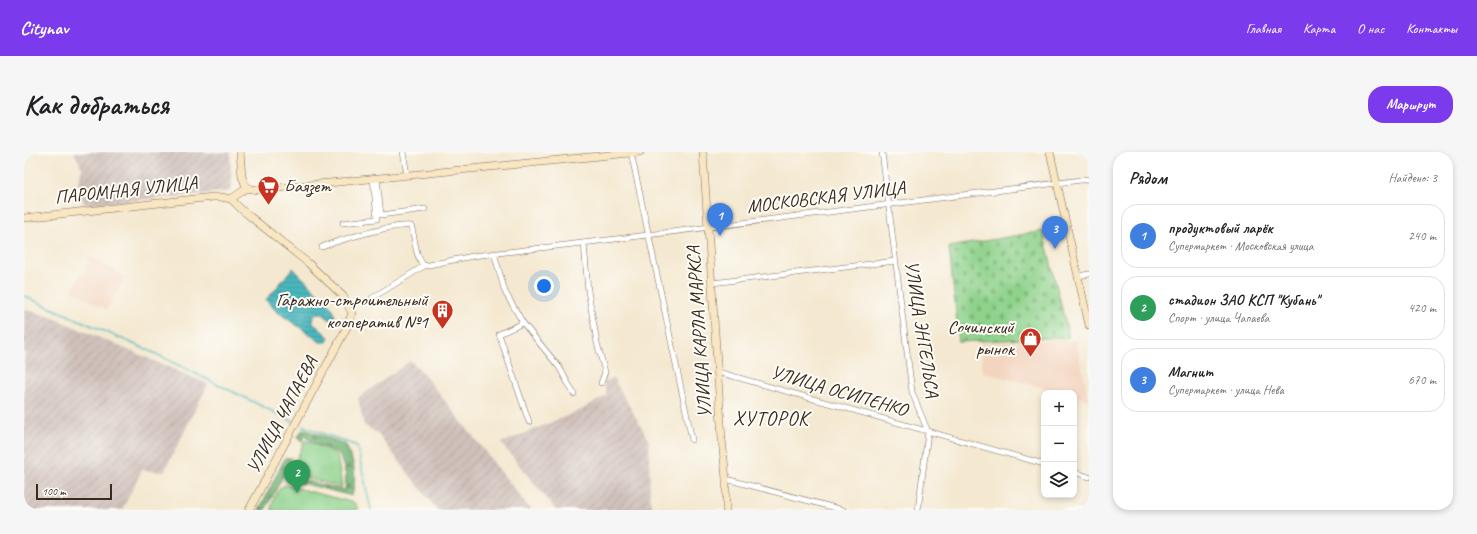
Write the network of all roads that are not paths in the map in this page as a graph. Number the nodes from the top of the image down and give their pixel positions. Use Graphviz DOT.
graph roads {
  1 [pos="240,152"];
  2 [pos="403,152"];
  3 [pos="640,152"];
  4 [pos="703,152"];
  5 [pos="882,152"];
  6 [pos="1050,152"];
  7 [pos="631,153"];
  8 [pos="407,175"];
  9 [pos="375,178"];
  10 [pos="1089,179"];
  11 [pos="1057,183"];
  12 [pos="247,188"];
  13 [pos="231,199"];
  14 [pos="889,205"];
  15 [pos="425,209"];
  16 [pos="24,218"];
  17 [pos="343,223"];
  18 [pos="707,227"];
  19 [pos="648,235"];
  20 [pos="584,243"];
  21 [pos="322,247"];
  22 [pos="494,253"];
  23 [pos="896,261"];
  24 [pos="424,266"];
  25 [pos="1089,274"];
  26 [pos="1078,276"];
  27 [pos="712,283"];
  28 [pos="372,298"];
  29 [pos="523,323"];
  30 [pos="1089,325"];
  31 [pos="718,372"];
  32 [pos="601,384"];
  33 [pos="574,394"];
  34 [pos="529,422"];
  35 [pos="928,432"];
  36 [pos="692,440"];
  37 [pos="1041,463"];
  38 [pos="1077,473"];
  39 [pos="1089,477"];
  40 [pos="726,479"];
  41 [pos="249,510"];
  42 [pos="726,510"];
  43 [pos="843,510"];
  44 [pos="918,510"];
  1 -- 12 [label="main road"];
  2 -- 8 [label="street"];
  3 -- 7 [label="main road"];
  4 -- 18 [label="main road, УЛИЦА КАРЛА МАРКСА"];
  5 -- 14 [label="street, УЛИЦА ЭНГЕЛЬСА"];
  6 -- 11 [label="main road"];
  7 -- 8 [label="main road"];
  7 -- 19 [label="street"];
  8 -- 9 [label="main road"];
  9 -- 12 [label="main road"];
  9 -- 15 [label="street"];
  9 -- 17 [label="street"];
  10 -- 11 [label="street, МОСКОВСКАЯ УЛИЦА"];
  11 -- 14 [label="street, МОСКОВСКАЯ УЛИЦА"];
  11 -- 26 [label="main road"];
  12 -- 13 [label="main road"];
  13 -- 16 [label="main road, ПАРОМНАЯ УЛИЦА"];
  13 -- 41 [label="main road, УЛИЦА ЧАПАЕВА"];
  14 -- 18 [label="street, МОСКОВСКАЯ УЛИЦА"];
  14 -- 23 [label="street, УЛИЦА ЭНГЕЛЬСА"];
  18 -- 19 [label="street, МОСКОВСКАЯ УЛИЦА"];
  18 -- 27 [label="main road, УЛИЦА КАРЛА МАРКСА"];
  19 -- 20 [label="street, МОСКОВСКАЯ УЛИЦА"];
  19 -- 36 [label="street"];
  20 -- 22 [label="street, МОСКОВСКАЯ УЛИЦА"];
  20 -- 32 [label="street"];
  21 -- 24 [label="street"];
  22 -- 24 [label="street, МОСКОВСКАЯ УЛИЦА"];
  22 -- 29 [label="street"];
  23 -- 27 [label="street"];
  23 -- 35 [label="street, УЛИЦА ЭНГЕЛЬСА"];
  24 -- 28 [label="street, МОСКОВСКАЯ УЛИЦА"];
  25 -- 26 [label="street"];
  26 -- 30 [label="main road"];
  27 -- 31 [label="main road, УЛИЦА КАРЛА МАРКСА"];
  29 -- 33 [label="street"];
  29 -- 34 [label="street"];
  31 -- 35 [label="street, УЛИЦА ОСИПЕНКО"];
  31 -- 40 [label="main road, УЛИЦА КАРЛА МАРКСА"];
  35 -- 37 [label="street, УЛИЦА ОСИПЕНКО"];
  35 -- 44 [label="street, УЛИЦА ЭНГЕЛЬСА"];
  38 -- 39 [label="street"];
  40 -- 42 [label="main road, УЛИЦА КАРЛА МАРКСА"];
  40 -- 43 [label="street"];
}
